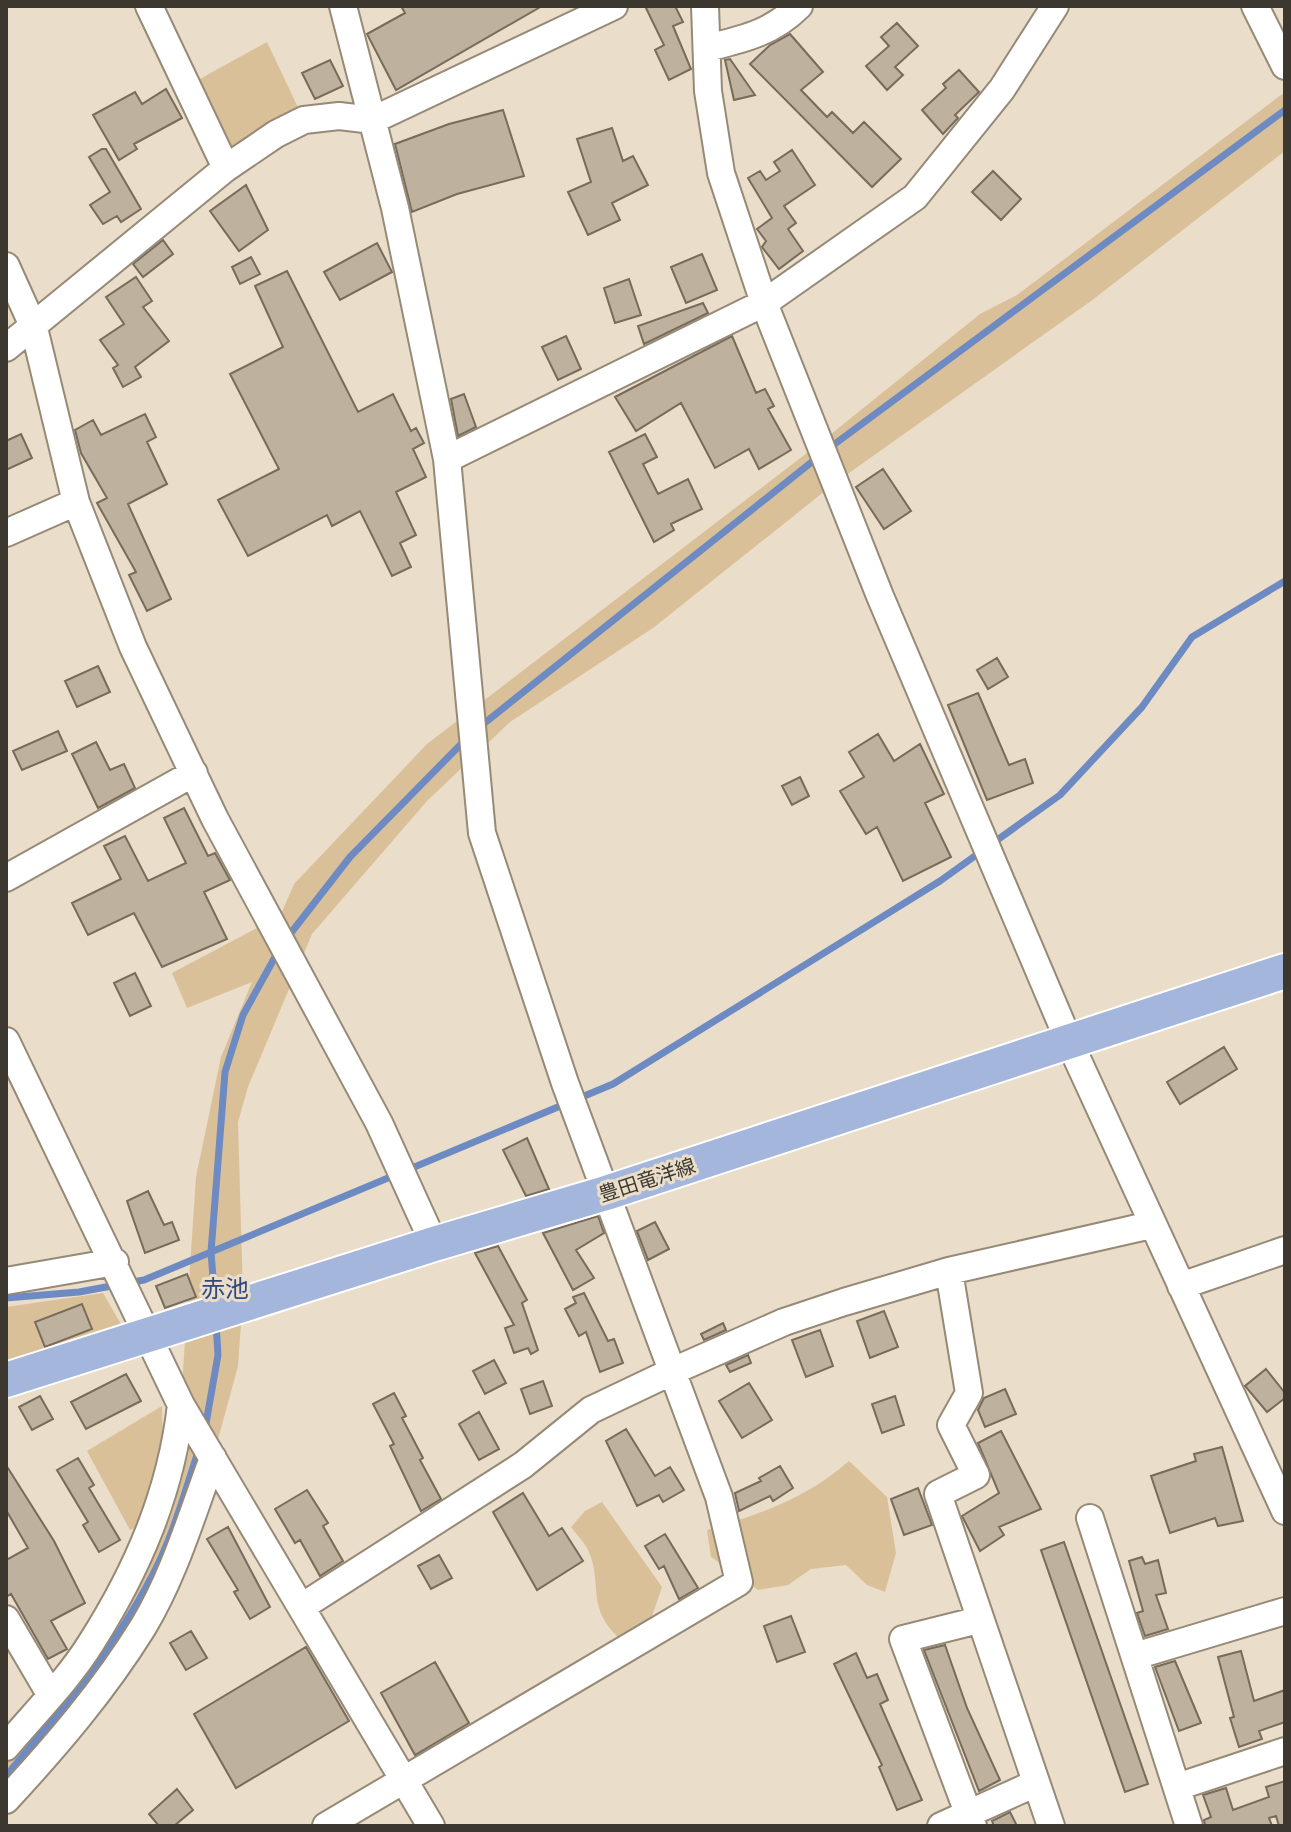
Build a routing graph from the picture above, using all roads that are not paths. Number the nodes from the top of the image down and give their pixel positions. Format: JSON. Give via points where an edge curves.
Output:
{"nodes":[{"id":1,"x":149,"y":6,"type":"edge"},
{"id":2,"x":343,"y":6,"type":"edge"},
{"id":3,"x":614,"y":6,"type":"edge"},
{"id":4,"x":705,"y":6,"type":"edge"},
{"id":5,"x":799,"y":6,"type":"edge"},
{"id":6,"x":1055,"y":6,"type":"edge"},
{"id":7,"x":1255,"y":6,"type":"edge"},
{"id":8,"x":707,"y":48,"type":"junction"},
{"id":9,"x":1285,"y":66,"type":"edge"},
{"id":10,"x":373,"y":120,"type":"junction"},
{"id":11,"x":226,"y":168,"type":"junction"},
{"id":12,"x":6,"y":266,"type":"edge"},
{"id":13,"x":764,"y":303,"type":"junction"},
{"id":14,"x":34,"y":328,"type":"junction"},
{"id":15,"x":6,"y":348,"type":"edge"},
{"id":16,"x":447,"y":459,"type":"junction"},
{"id":17,"x":76,"y":502,"type":"junction"},
{"id":18,"x":6,"y":533,"type":"edge"},
{"id":19,"x":194,"y":773,"type":"junction"},
{"id":20,"x":6,"y":878,"type":"edge"},
{"id":21,"x":1285,"y":971,"type":"edge"},
{"id":22,"x":1068,"y":1039,"type":"junction"},
{"id":23,"x":6,"y":1041,"type":"edge"},
{"id":24,"x":15,"y":1084,"type":"edge"},
{"id":25,"x":606,"y":1193,"type":"junction"},
{"id":26,"x":1151,"y":1225,"type":"junction"},
{"id":27,"x":434,"y":1244,"type":"junction"},
{"id":28,"x":1285,"y":1250,"type":"edge"},
{"id":29,"x":115,"y":1262,"type":"junction"},
{"id":30,"x":949,"y":1271,"type":"junction"},
{"id":31,"x":6,"y":1281,"type":"edge"},
{"id":32,"x":1181,"y":1286,"type":"junction"},
{"id":33,"x":150,"y":1335,"type":"junction"},
{"id":34,"x":673,"y":1371,"type":"junction"},
{"id":35,"x":6,"y":1380,"type":"edge"},
{"id":36,"x":181,"y":1405,"type":"junction"},
{"id":37,"x":213,"y":1458,"type":"junction"},
{"id":38,"x":1285,"y":1511,"type":"edge"},
{"id":39,"x":1090,"y":1518,"type":"dead end"},
{"id":40,"x":303,"y":1606,"type":"junction"},
{"id":41,"x":1285,"y":1611,"type":"edge"},
{"id":42,"x":6,"y":1619,"type":"edge"},
{"id":43,"x":979,"y":1620,"type":"junction"},
{"id":44,"x":1135,"y":1656,"type":"junction"},
{"id":45,"x":50,"y":1694,"type":"junction"},
{"id":46,"x":6,"y":1747,"type":"edge"},
{"id":47,"x":1285,"y":1751,"type":"edge"},
{"id":48,"x":403,"y":1781,"type":"junction"},
{"id":49,"x":1034,"y":1784,"type":"junction"},
{"id":50,"x":1177,"y":1787,"type":"junction"},
{"id":51,"x":6,"y":1800,"type":"edge"},
{"id":52,"x":970,"y":1820,"type":"edge"},
{"id":53,"x":326,"y":1826,"type":"edge"},
{"id":54,"x":431,"y":1826,"type":"edge"},
{"id":55,"x":941,"y":1826,"type":"edge"},
{"id":56,"x":1051,"y":1826,"type":"edge"},
{"id":57,"x":1189,"y":1826,"type":"edge"}],
"edges":[{"from":1,"to":11,"type":"street"},
{"from":2,"to":10,"type":"street"},
{"from":3,"to":10,"type":"street"},
{"from":4,"to":8,"type":"street"},
{"from":5,"to":8,"type":"street","via":[[781,24],[759,35]]},
{"from":6,"to":13,"type":"street","via":[[1002,89],[915,197]]},
{"from":7,"to":9,"type":"street"},
{"from":8,"to":13,"type":"street","via":[[721,173]]},
{"from":10,"to":11,"type":"street","via":[[304,120]]},
{"from":10,"to":16,"type":"street"},
{"from":11,"to":14,"type":"street"},
{"from":12,"to":14,"type":"street"},
{"from":13,"to":16,"type":"street"},
{"from":13,"to":22,"type":"street","via":[[880,596]]},
{"from":14,"to":15,"type":"street"},
{"from":14,"to":17,"type":"street"},
{"from":16,"to":25,"type":"street","via":[[482,833]]},
{"from":17,"to":18,"type":"street"},
{"from":17,"to":19,"type":"street","via":[[133,647]]},
{"from":19,"to":20,"type":"street"},
{"from":19,"to":27,"type":"street","via":[[379,1123]]},
{"from":21,"to":22,"type":"main road","name":"豊田竜洋線"},
{"from":22,"to":25,"type":"main road","name":"豊田竜洋線"},
{"from":22,"to":26,"type":"street"},
{"from":23,"to":24,"type":"street"},
{"from":24,"to":29,"type":"street"},
{"from":25,"to":27,"type":"main road","name":"豊田竜洋線"},
{"from":25,"to":34,"type":"street"},
{"from":26,"to":30,"type":"street"},
{"from":26,"to":32,"type":"street"},
{"from":27,"to":33,"type":"main road","name":"豊田竜洋線"},
{"from":28,"to":32,"type":"street"},
{"from":29,"to":31,"type":"street"},
{"from":29,"to":33,"type":"street"},
{"from":30,"to":34,"type":"street","via":[[784,1322]]},
{"from":30,"to":43,"type":"street","via":[[969,1393],[951,1425],[976,1475],[938,1494]]},
{"from":32,"to":38,"type":"street"},
{"from":33,"to":35,"type":"main road","name":"豊田竜洋線"},
{"from":33,"to":36,"type":"street"},
{"from":34,"to":40,"type":"street","via":[[591,1410],[511,1473]]},
{"from":34,"to":48,"type":"street","via":[[719,1497],[739,1582]]},
{"from":36,"to":37,"type":"street"},
{"from":36,"to":45,"type":"street","via":[[175,1454],[149,1539],[90,1645]]},
{"from":37,"to":40,"type":"street"},
{"from":37,"to":51,"type":"street","via":[[144,1625],[101,1689]]},
{"from":39,"to":44,"type":"street"},
{"from":40,"to":48,"type":"street"},
{"from":41,"to":44,"type":"street"},
{"from":42,"to":45,"type":"street"},
{"from":43,"to":49,"type":"street"},
{"from":43,"to":52,"type":"street","via":[[903,1639]]},
{"from":44,"to":50,"type":"street"},
{"from":45,"to":46,"type":"street"},
{"from":47,"to":50,"type":"street"},
{"from":48,"to":53,"type":"street"},
{"from":48,"to":54,"type":"street"},
{"from":49,"to":52,"type":"street"},
{"from":49,"to":56,"type":"street"},
{"from":50,"to":57,"type":"street"},
{"from":52,"to":55,"type":"street"}]}
